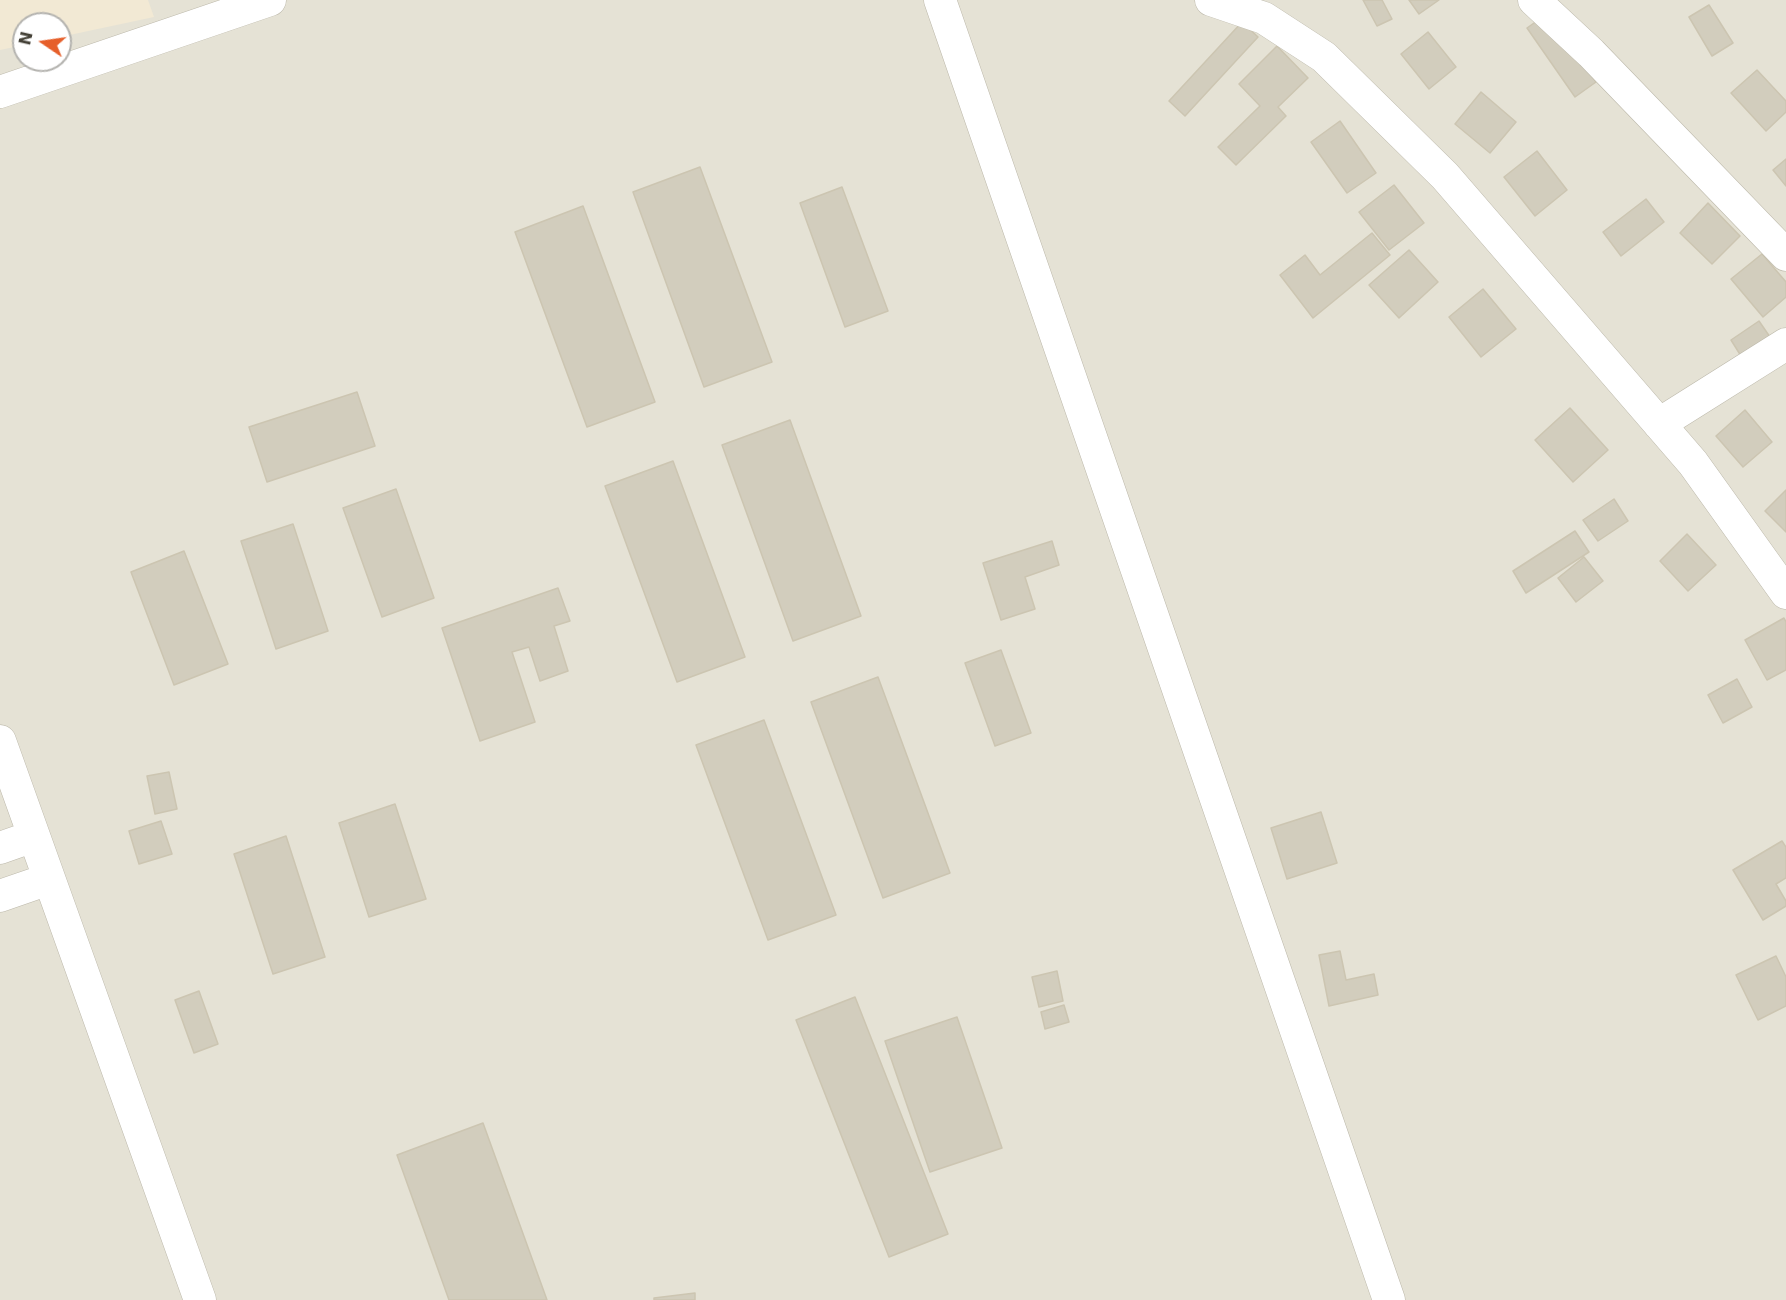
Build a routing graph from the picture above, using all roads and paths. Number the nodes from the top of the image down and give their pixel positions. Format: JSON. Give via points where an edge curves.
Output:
{"nodes":[{"id":1,"x":270,"y":0,"type":"edge"},
{"id":2,"x":940,"y":0,"type":"edge"},
{"id":3,"x":1211,"y":0,"type":"edge"},
{"id":4,"x":1534,"y":0,"type":"edge"},
{"id":5,"x":0,"y":92,"type":"edge"},
{"id":6,"x":1786,"y":255,"type":"edge"},
{"id":7,"x":1786,"y":344,"type":"edge"},
{"id":8,"x":1659,"y":424,"type":"junction"},
{"id":9,"x":1786,"y":593,"type":"edge"},
{"id":10,"x":0,"y":741,"type":"edge"},
{"id":11,"x":34,"y":837,"type":"junction"},
{"id":12,"x":0,"y":848,"type":"edge"},
{"id":13,"x":50,"y":879,"type":"junction"},
{"id":14,"x":0,"y":896,"type":"edge"},
{"id":15,"x":200,"y":1300,"type":"edge"},
{"id":16,"x":1389,"y":1300,"type":"edge"}],
"edges":[{"from":1,"to":5,"type":"street"},
{"from":2,"to":16,"type":"street"},
{"from":3,"to":8,"type":"street","via":[[1264,18],[1324,57],[1445,176]]},
{"from":4,"to":6,"type":"street","via":[[1591,53]]},
{"from":7,"to":8,"type":"street"},
{"from":8,"to":9,"type":"street","via":[[1693,463]]},
{"from":10,"to":11,"type":"street"},
{"from":11,"to":12,"type":"street"},
{"from":11,"to":13,"type":"street"},
{"from":13,"to":14,"type":"street"},
{"from":13,"to":15,"type":"street"}]}
